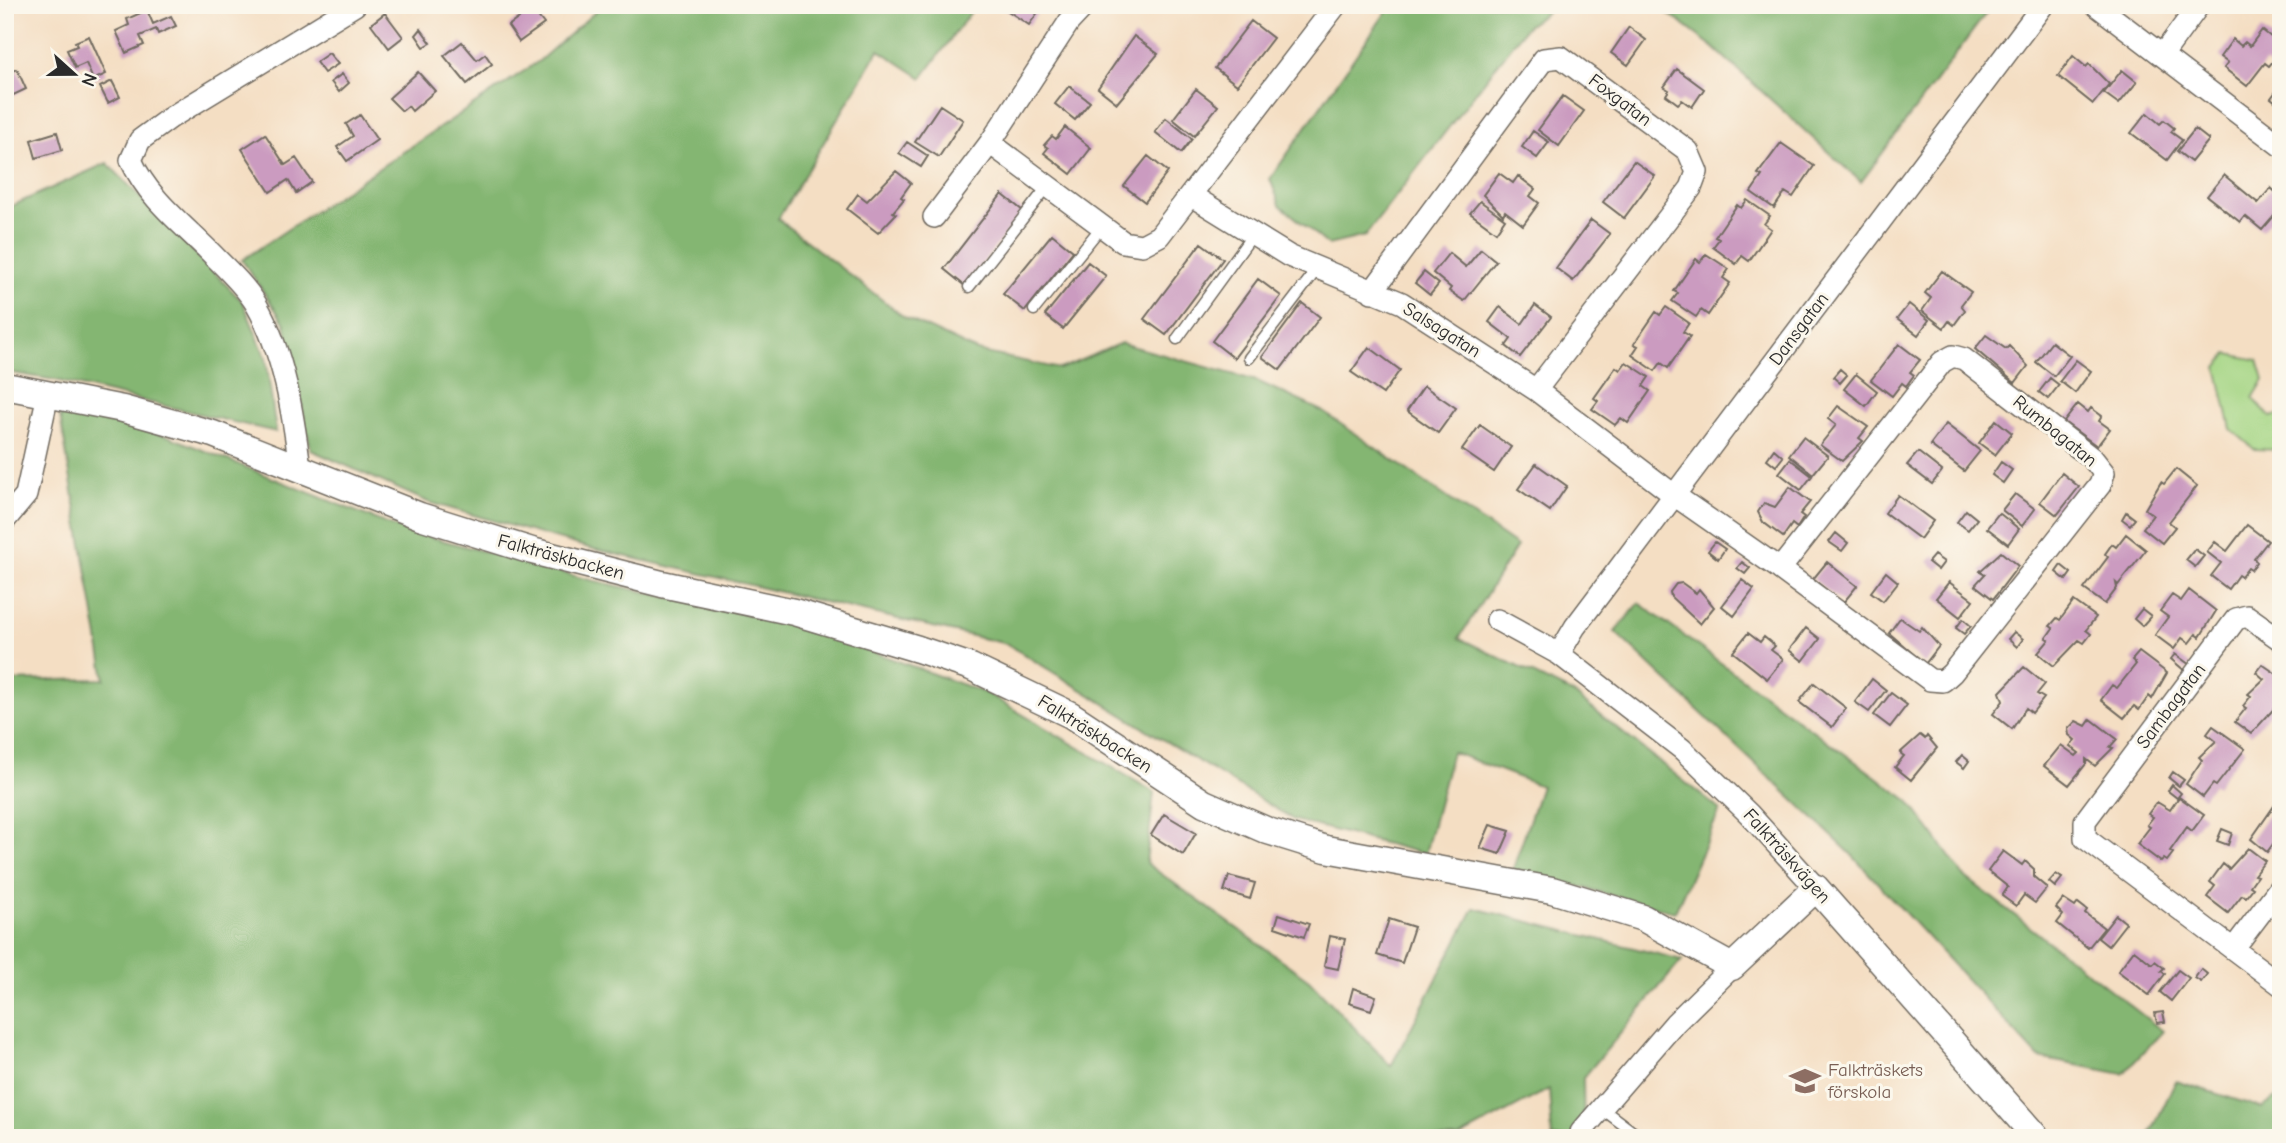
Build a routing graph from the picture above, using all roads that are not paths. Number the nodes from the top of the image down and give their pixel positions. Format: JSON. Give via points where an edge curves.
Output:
{"nodes":[{"id":1,"x":355,"y":5,"type":"edge"},
{"id":2,"x":1085,"y":5,"type":"edge"},
{"id":3,"x":1336,"y":5,"type":"edge"},
{"id":4,"x":2043,"y":5,"type":"edge"},
{"id":5,"x":2096,"y":5,"type":"edge"},
{"id":6,"x":2199,"y":5,"type":"edge"},
{"id":7,"x":2163,"y":54,"type":"junction"},
{"id":8,"x":990,"y":143,"type":"junction"},
{"id":9,"x":2281,"y":146,"type":"edge"},
{"id":10,"x":1048,"y":186,"type":"junction"},
{"id":11,"x":1192,"y":196,"type":"junction"},
{"id":12,"x":934,"y":217,"type":"dead end"},
{"id":13,"x":1102,"y":226,"type":"junction"},
{"id":14,"x":1254,"y":233,"type":"junction"},
{"id":15,"x":1318,"y":268,"type":"junction"},
{"id":16,"x":969,"y":287,"type":"dead end"},
{"id":17,"x":1372,"y":292,"type":"junction"},
{"id":18,"x":1034,"y":310,"type":"dead end"},
{"id":19,"x":1177,"y":339,"type":"dead end"},
{"id":20,"x":1249,"y":358,"type":"dead end"},
{"id":21,"x":5,"y":386,"type":"edge"},
{"id":22,"x":1536,"y":390,"type":"junction"},
{"id":23,"x":48,"y":394,"type":"junction"},
{"id":24,"x":300,"y":468,"type":"junction"},
{"id":25,"x":1674,"y":495,"type":"junction"},
{"id":26,"x":5,"y":520,"type":"edge"},
{"id":27,"x":1780,"y":569,"type":"junction"},
{"id":28,"x":1497,"y":620,"type":"dead end"},
{"id":29,"x":2281,"y":640,"type":"edge"},
{"id":30,"x":1559,"y":654,"type":"junction"},
{"id":31,"x":2281,"y":886,"type":"edge"},
{"id":32,"x":1815,"y":888,"type":"junction"},
{"id":33,"x":2234,"y":948,"type":"junction"},
{"id":34,"x":1732,"y":967,"type":"junction"},
{"id":35,"x":2281,"y":985,"type":"edge"},
{"id":36,"x":1601,"y":1108,"type":"junction"},
{"id":37,"x":1581,"y":1132,"type":"dead end"},
{"id":38,"x":1641,"y":1138,"type":"edge"},
{"id":39,"x":2037,"y":1138,"type":"edge"}],
"edges":[{"from":1,"to":24,"type":"street","via":[[170,118],[139,140],[131,160],[140,180],[170,215],[255,303],[277,352],[294,419]]},
{"from":2,"to":8,"type":"street","via":[[1069,22]]},
{"from":3,"to":11,"type":"street"},
{"from":4,"to":25,"type":"street","name":"Dansgatan"},
{"from":5,"to":7,"type":"street"},
{"from":6,"to":7,"type":"street"},
{"from":7,"to":9,"type":"street"},
{"from":8,"to":10,"type":"street"},
{"from":8,"to":12,"type":"street"},
{"from":10,"to":13,"type":"street"},
{"from":10,"to":16,"type":"lane"},
{"from":11,"to":13,"type":"street","via":[[1159,236],[1142,245],[1124,242]]},
{"from":11,"to":14,"type":"street","name":"Salsagatan"},
{"from":13,"to":18,"type":"lane"},
{"from":14,"to":15,"type":"street","name":"Salsagatan"},
{"from":14,"to":19,"type":"lane"},
{"from":15,"to":17,"type":"street","name":"Salsagatan"},
{"from":15,"to":20,"type":"lane"},
{"from":17,"to":22,"type":"street","name":"Salsagatan","via":[[1402,303]]},
{"from":17,"to":22,"type":"street","name":"Foxgatan","via":[[1544,59],[1562,57],[1688,151],[1697,172],[1691,188]]},
{"from":21,"to":23,"type":"street","name":"Falkträskbacken"},
{"from":22,"to":25,"type":"street","name":"Salsagatan"},
{"from":23,"to":24,"type":"street","name":"Falkträskbacken","via":[[168,420]]},
{"from":23,"to":26,"type":"street","via":[[26,495]]},
{"from":24,"to":34,"type":"street","name":"Falkträskbacken","via":[[420,516],[532,551],[794,611],[971,667],[1071,715],[1204,803],[1268,831],[1326,849],[1552,890],[1643,918]]},
{"from":25,"to":27,"type":"street","name":"Rumbagatan"},
{"from":25,"to":30,"type":"street","name":"Dansgatan"},
{"from":27,"to":27,"type":"street","name":"Rumbagatan","via":[[1930,680],[1943,681],[2100,485],[2104,473],[2094,459],[1964,359],[1953,356],[1942,362]]},
{"from":28,"to":30,"type":"street","name":"Falkträskvägen"},
{"from":29,"to":33,"type":"street","name":"Sambagatan","via":[[2247,616],[2236,620],[2085,821],[2085,838]]},
{"from":30,"to":32,"type":"street","name":"Falkträskvägen","via":[[1682,749]]},
{"from":31,"to":33,"type":"street"},
{"from":32,"to":34,"type":"street"},
{"from":32,"to":39,"type":"street","name":"Falkträskvägen"},
{"from":33,"to":35,"type":"street"},
{"from":34,"to":36,"type":"street","via":[[1675,1023]]},
{"from":36,"to":37,"type":"street"},
{"from":36,"to":38,"type":"lane"}]}
